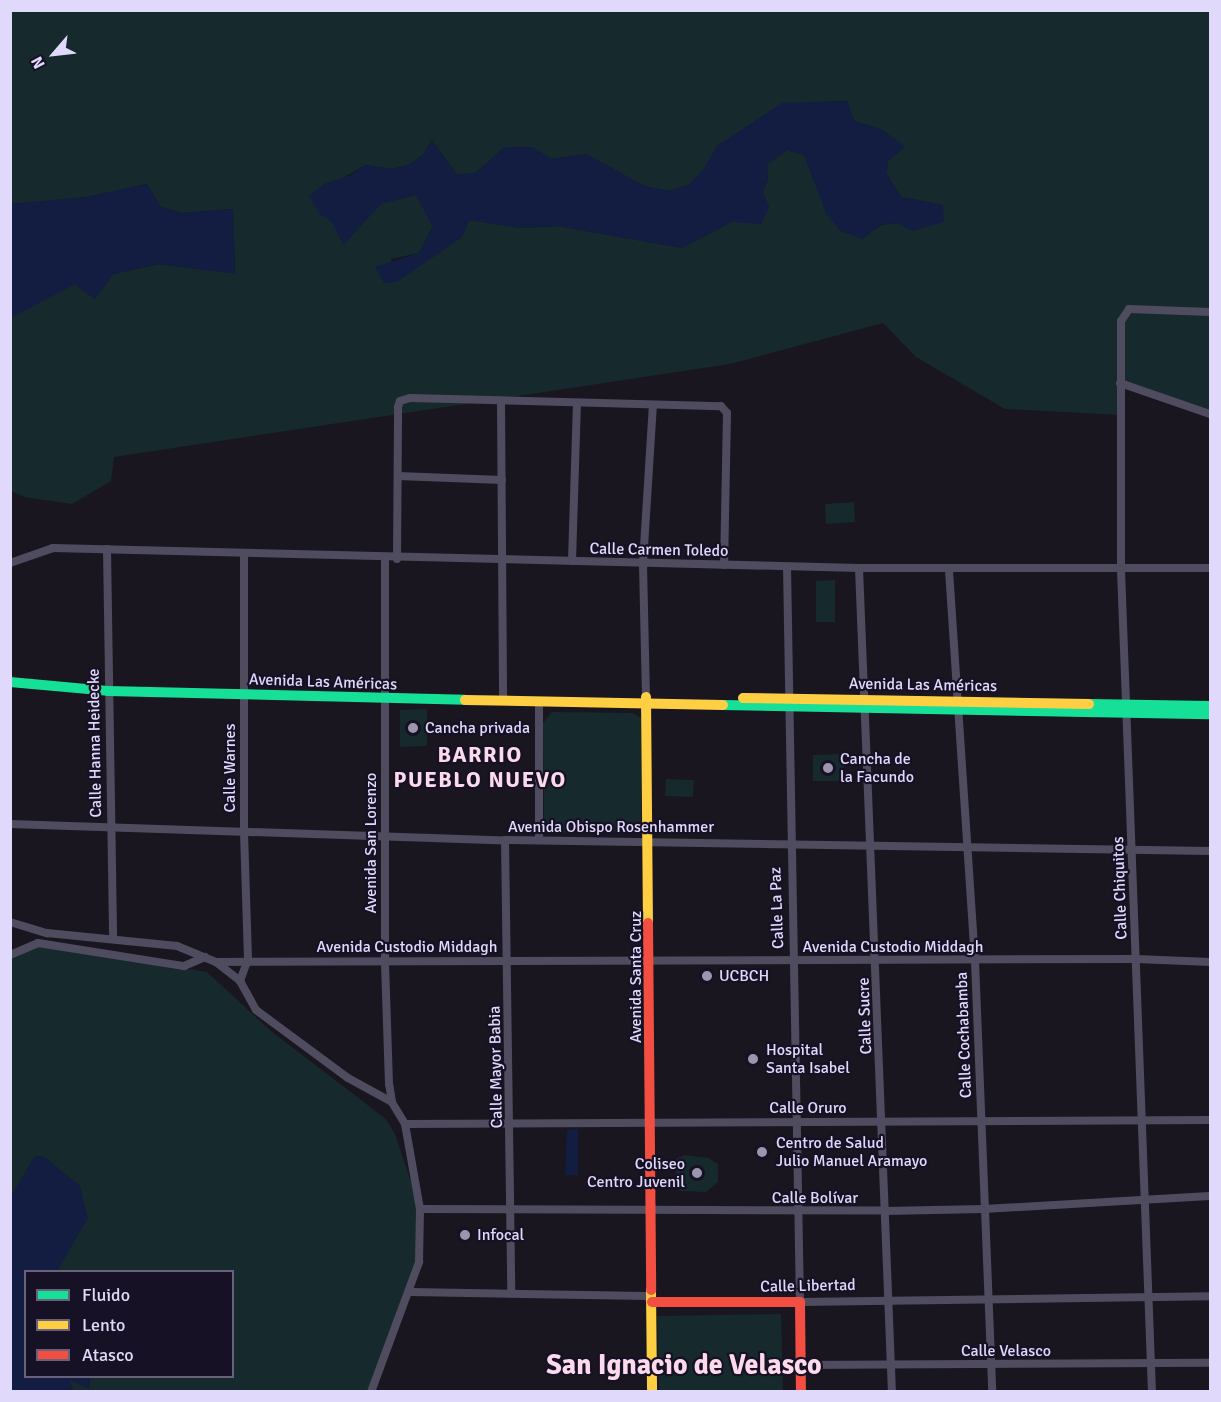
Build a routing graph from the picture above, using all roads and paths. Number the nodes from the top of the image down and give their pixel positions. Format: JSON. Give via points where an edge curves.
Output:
{"nodes":[{"id":1,"x":1210,"y":312,"type":"edge"},
{"id":2,"x":1120,"y":383,"type":"junction"},
{"id":3,"x":501,"y":402,"type":"junction"},
{"id":4,"x":577,"y":403,"type":"junction"},
{"id":5,"x":653,"y":405,"type":"junction"},
{"id":6,"x":1210,"y":414,"type":"edge"},
{"id":7,"x":398,"y":476,"type":"junction"},
{"id":8,"x":502,"y":480,"type":"junction"},
{"id":9,"x":107,"y":549,"type":"junction"},
{"id":10,"x":244,"y":554,"type":"junction"},
{"id":11,"x":385,"y":559,"type":"junction"},
{"id":12,"x":397,"y":559,"type":"junction"},
{"id":13,"x":502,"y":560,"type":"junction"},
{"id":14,"x":572,"y":561,"type":"junction"},
{"id":15,"x":643,"y":562,"type":"junction"},
{"id":16,"x":10,"y":563,"type":"edge"},
{"id":17,"x":724,"y":565,"type":"junction"},
{"id":18,"x":787,"y":567,"type":"junction"},
{"id":19,"x":859,"y":568,"type":"junction"},
{"id":20,"x":1210,"y":568,"type":"edge"},
{"id":21,"x":949,"y":570,"type":"junction"},
{"id":22,"x":1121,"y":570,"type":"junction"},
{"id":23,"x":10,"y":681,"type":"edge"},
{"id":24,"x":108,"y":691,"type":"junction"},
{"id":25,"x":243,"y":694,"type":"junction"},
{"id":26,"x":384,"y":699,"type":"junction"},
{"id":27,"x":503,"y":700,"type":"junction"},
{"id":28,"x":643,"y":700,"type":"junction"},
{"id":29,"x":539,"y":701,"type":"junction"},
{"id":30,"x":790,"y":702,"type":"junction"},
{"id":31,"x":866,"y":703,"type":"junction"},
{"id":32,"x":958,"y":706,"type":"junction"},
{"id":33,"x":1210,"y":706,"type":"edge"},
{"id":34,"x":1126,"y":708,"type":"junction"},
{"id":35,"x":1210,"y":714,"type":"edge"},
{"id":36,"x":10,"y":824,"type":"edge"},
{"id":37,"x":110,"y":831,"type":"junction"},
{"id":38,"x":244,"y":833,"type":"junction"},
{"id":39,"x":384,"y":837,"type":"junction"},
{"id":40,"x":505,"y":840,"type":"junction"},
{"id":41,"x":539,"y":840,"type":"junction"},
{"id":42,"x":649,"y":840,"type":"junction"},
{"id":43,"x":790,"y":844,"type":"junction"},
{"id":44,"x":870,"y":845,"type":"junction"},
{"id":45,"x":1132,"y":848,"type":"junction"},
{"id":46,"x":966,"y":850,"type":"junction"},
{"id":47,"x":1210,"y":851,"type":"edge"},
{"id":48,"x":10,"y":922,"type":"edge"},
{"id":49,"x":113,"y":937,"type":"junction"},
{"id":50,"x":10,"y":955,"type":"edge"},
{"id":51,"x":205,"y":957,"type":"junction"},
{"id":52,"x":1136,"y":958,"type":"junction"},
{"id":53,"x":249,"y":959,"type":"junction"},
{"id":54,"x":506,"y":960,"type":"junction"},
{"id":55,"x":794,"y":960,"type":"junction"},
{"id":56,"x":651,"y":961,"type":"junction"},
{"id":57,"x":877,"y":961,"type":"junction"},
{"id":58,"x":975,"y":961,"type":"junction"},
{"id":59,"x":216,"y":962,"type":"junction"},
{"id":60,"x":385,"y":962,"type":"junction"},
{"id":61,"x":1210,"y":962,"type":"edge"},
{"id":62,"x":240,"y":981,"type":"junction"},
{"id":63,"x":392,"y":1102,"type":"junction"},
{"id":64,"x":1141,"y":1119,"type":"junction"},
{"id":65,"x":981,"y":1120,"type":"junction"},
{"id":66,"x":1210,"y":1120,"type":"edge"},
{"id":67,"x":651,"y":1121,"type":"junction"},
{"id":68,"x":511,"y":1122,"type":"junction"},
{"id":69,"x":798,"y":1122,"type":"junction"},
{"id":70,"x":882,"y":1122,"type":"junction"},
{"id":71,"x":405,"y":1124,"type":"junction"},
{"id":72,"x":1210,"y":1196,"type":"edge"},
{"id":73,"x":1146,"y":1198,"type":"junction"},
{"id":74,"x":420,"y":1209,"type":"junction"},
{"id":75,"x":509,"y":1209,"type":"junction"},
{"id":76,"x":984,"y":1209,"type":"junction"},
{"id":77,"x":651,"y":1210,"type":"junction"},
{"id":78,"x":800,"y":1211,"type":"junction"},
{"id":79,"x":884,"y":1211,"type":"junction"},
{"id":80,"x":411,"y":1292,"type":"junction"},
{"id":81,"x":511,"y":1293,"type":"junction"},
{"id":82,"x":1149,"y":1296,"type":"junction"},
{"id":83,"x":1210,"y":1296,"type":"edge"},
{"id":84,"x":888,"y":1299,"type":"junction"},
{"id":85,"x":988,"y":1299,"type":"junction"},
{"id":86,"x":652,"y":1302,"type":"junction"},
{"id":87,"x":800,"y":1302,"type":"junction"},
{"id":88,"x":1210,"y":1363,"type":"edge"},
{"id":89,"x":891,"y":1364,"type":"junction"},
{"id":90,"x":1151,"y":1364,"type":"junction"},
{"id":91,"x":801,"y":1365,"type":"junction"},
{"id":92,"x":991,"y":1365,"type":"junction"},
{"id":93,"x":371,"y":1392,"type":"edge"},
{"id":94,"x":652,"y":1392,"type":"edge"},
{"id":95,"x":801,"y":1392,"type":"edge"},
{"id":96,"x":892,"y":1392,"type":"edge"},
{"id":97,"x":992,"y":1392,"type":"edge"},
{"id":98,"x":1152,"y":1392,"type":"edge"}],
"edges":[{"from":1,"to":2,"type":"street","name":"Calle Chiquitos","via":[[1129,309],[1124,313]]},
{"from":2,"to":6,"type":"street"},
{"from":2,"to":22,"type":"street","name":"Calle Chiquitos"},
{"from":3,"to":4,"type":"street"},
{"from":3,"to":7,"type":"street","via":[[410,398],[400,401]]},
{"from":3,"to":8,"type":"street"},
{"from":4,"to":5,"type":"street"},
{"from":4,"to":14,"type":"street"},
{"from":5,"to":15,"type":"street","name":"Avenida Santa Cruz"},
{"from":5,"to":17,"type":"street","via":[[721,406],[727,413]]},
{"from":7,"to":8,"type":"street"},
{"from":7,"to":12,"type":"street"},
{"from":8,"to":13,"type":"street"},
{"from":9,"to":10,"type":"street","name":"Calle Carmen Toledo"},
{"from":9,"to":16,"type":"street","name":"Calle Carmen Toledo","via":[[53,548]]},
{"from":9,"to":24,"type":"street","name":"Calle Hanna Heidecke"},
{"from":10,"to":11,"type":"street","name":"Calle Carmen Toledo"},
{"from":10,"to":25,"type":"street","name":"Calle Warnes"},
{"from":11,"to":12,"type":"street","name":"Calle Carmen Toledo"},
{"from":11,"to":26,"type":"street","name":"Avenida San Lorenzo"},
{"from":12,"to":13,"type":"street","name":"Calle Carmen Toledo"},
{"from":13,"to":14,"type":"street","name":"Calle Carmen Toledo"},
{"from":13,"to":27,"type":"street"},
{"from":14,"to":15,"type":"street","name":"Calle Carmen Toledo"},
{"from":15,"to":17,"type":"street","name":"Calle Carmen Toledo"},
{"from":15,"to":28,"type":"street","name":"Avenida Santa Cruz"},
{"from":17,"to":18,"type":"street","name":"Calle Carmen Toledo"},
{"from":18,"to":19,"type":"street","name":"Calle Carmen Toledo"},
{"from":18,"to":30,"type":"street","name":"Calle La Paz"},
{"from":19,"to":21,"type":"street","name":"Calle Carmen Toledo"},
{"from":19,"to":31,"type":"street","name":"Calle Sucre"},
{"from":20,"to":22,"type":"street","name":"Calle Carmen Toledo"},
{"from":21,"to":22,"type":"street","name":"Calle Carmen Toledo"},
{"from":21,"to":32,"type":"street","name":"Calle Cochabamba"},
{"from":22,"to":34,"type":"street","name":"Calle Chiquitos"},
{"from":23,"to":24,"type":"main road","name":"Avenida Las Américas"},
{"from":24,"to":25,"type":"main road","name":"Avenida Las Américas"},
{"from":24,"to":37,"type":"street","name":"Calle Hanna Heidecke"},
{"from":25,"to":26,"type":"main road","name":"Avenida Las Américas"},
{"from":25,"to":38,"type":"street","name":"Calle Warnes"},
{"from":26,"to":27,"type":"main road","name":"Avenida Las Américas"},
{"from":26,"to":39,"type":"street","name":"Avenida San Lorenzo"},
{"from":27,"to":29,"type":"main road","name":"Avenida Las Américas"},
{"from":28,"to":29,"type":"main road","name":"Avenida Las Américas"},
{"from":28,"to":30,"type":"main road","name":"Avenida Las Américas"},
{"from":28,"to":42,"type":"main road","name":"Avenida Santa Cruz"},
{"from":29,"to":41,"type":"street"},
{"from":30,"to":31,"type":"main road","name":"Avenida Las Américas"},
{"from":30,"to":43,"type":"street","name":"Calle La Paz"},
{"from":31,"to":32,"type":"main road","name":"Avenida Las Américas"},
{"from":31,"to":44,"type":"street","name":"Calle Sucre"},
{"from":32,"to":34,"type":"main road","name":"Avenida Las Américas"},
{"from":32,"to":46,"type":"street","name":"Calle Cochabamba"},
{"from":33,"to":34,"type":"main road","name":"Avenida Las Américas"},
{"from":34,"to":35,"type":"main road","name":"Avenida Las Américas"},
{"from":34,"to":45,"type":"street","name":"Calle Chiquitos"},
{"from":36,"to":37,"type":"street","name":"Avenida Obispo Rosenhammer"},
{"from":37,"to":38,"type":"street","name":"Avenida Obispo Rosenhammer"},
{"from":37,"to":49,"type":"street","name":"Calle Hanna Heidecke"},
{"from":38,"to":39,"type":"street","name":"Avenida Obispo Rosenhammer"},
{"from":38,"to":53,"type":"street","name":"Calle Warnes"},
{"from":39,"to":40,"type":"street","name":"Avenida Obispo Rosenhammer"},
{"from":39,"to":60,"type":"street","name":"Avenida San Lorenzo"},
{"from":40,"to":41,"type":"street","name":"Avenida Obispo Rosenhammer"},
{"from":40,"to":54,"type":"street","name":"Calle Mayor Babia"},
{"from":41,"to":42,"type":"street","name":"Avenida Obispo Rosenhammer"},
{"from":42,"to":43,"type":"street","name":"Avenida Obispo Rosenhammer"},
{"from":42,"to":56,"type":"main road","name":"Avenida Santa Cruz"},
{"from":43,"to":44,"type":"street","name":"Avenida Obispo Rosenhammer"},
{"from":43,"to":55,"type":"street","name":"Calle La Paz"},
{"from":44,"to":46,"type":"street","name":"Avenida Obispo Rosenhammer"},
{"from":44,"to":57,"type":"street","name":"Calle Sucre"},
{"from":45,"to":46,"type":"street","name":"Avenida Obispo Rosenhammer"},
{"from":45,"to":47,"type":"street","name":"Avenida Obispo Rosenhammer"},
{"from":45,"to":52,"type":"street","name":"Calle Chiquitos"},
{"from":46,"to":58,"type":"street","name":"Calle Cochabamba"},
{"from":48,"to":49,"type":"street","via":[[47,933]]},
{"from":49,"to":51,"type":"street","via":[[177,946]]},
{"from":50,"to":51,"type":"street","via":[[38,943],[184,966]]},
{"from":51,"to":59,"type":"street"},
{"from":52,"to":58,"type":"street","name":"Avenida Custodio Middagh"},
{"from":52,"to":61,"type":"street","name":"Avenida Custodio Middagh"},
{"from":52,"to":64,"type":"street","name":"Calle Chiquitos"},
{"from":53,"to":59,"type":"street","name":"Avenida Custodio Middagh"},
{"from":53,"to":60,"type":"street","name":"Avenida Custodio Middagh"},
{"from":53,"to":62,"type":"street","name":"Calle Warnes"},
{"from":54,"to":56,"type":"street","name":"Avenida Custodio Middagh"},
{"from":54,"to":60,"type":"street","name":"Avenida Custodio Middagh"},
{"from":54,"to":68,"type":"street","name":"Calle Mayor Babia"},
{"from":55,"to":56,"type":"street","name":"Avenida Custodio Middagh"},
{"from":55,"to":57,"type":"street","name":"Avenida Custodio Middagh"},
{"from":55,"to":69,"type":"street","name":"Calle La Paz"},
{"from":56,"to":67,"type":"main road","name":"Avenida Santa Cruz"},
{"from":57,"to":58,"type":"street","name":"Avenida Custodio Middagh"},
{"from":57,"to":70,"type":"street","name":"Calle Sucre"},
{"from":58,"to":65,"type":"street","name":"Calle Cochabamba"},
{"from":59,"to":62,"type":"street"},
{"from":60,"to":63,"type":"street","name":"Avenida San Lorenzo"},
{"from":62,"to":63,"type":"street","via":[[256,1010],[348,1078]]},
{"from":63,"to":71,"type":"street","name":"Avenida San Lorenzo"},
{"from":64,"to":65,"type":"street","name":"Calle Oruro"},
{"from":64,"to":66,"type":"street","name":"Calle Oruro"},
{"from":64,"to":73,"type":"street","name":"Calle Chiquitos"},
{"from":65,"to":70,"type":"street","name":"Calle Oruro"},
{"from":65,"to":76,"type":"street","name":"Calle Cochabamba"},
{"from":67,"to":68,"type":"street","name":"Calle Oruro"},
{"from":67,"to":69,"type":"street","name":"Calle Oruro"},
{"from":67,"to":77,"type":"main road","name":"Avenida Santa Cruz"},
{"from":68,"to":71,"type":"street","name":"Calle Oruro"},
{"from":68,"to":75,"type":"street","name":"Calle Mayor Babia"},
{"from":69,"to":70,"type":"street","name":"Calle Oruro"},
{"from":69,"to":78,"type":"street","name":"Calle La Paz"},
{"from":70,"to":79,"type":"street","name":"Calle Sucre"},
{"from":71,"to":74,"type":"street"},
{"from":72,"to":73,"type":"street","name":"Calle Bolívar"},
{"from":73,"to":76,"type":"street","name":"Calle Bolívar"},
{"from":73,"to":82,"type":"street","name":"Calle Chiquitos"},
{"from":74,"to":75,"type":"street","name":"Calle Bolívar"},
{"from":74,"to":80,"type":"street","via":[[419,1262]]},
{"from":75,"to":77,"type":"street","name":"Calle Bolívar"},
{"from":75,"to":81,"type":"street","name":"Calle Mayor Babia"},
{"from":76,"to":79,"type":"street","name":"Calle Bolívar"},
{"from":76,"to":85,"type":"street","name":"Calle Cochabamba"},
{"from":77,"to":78,"type":"street","name":"Calle Bolívar"},
{"from":77,"to":86,"type":"main road","name":"Avenida Santa Cruz"},
{"from":78,"to":79,"type":"street","name":"Calle Bolívar"},
{"from":78,"to":87,"type":"street","name":"Calle La Paz"},
{"from":79,"to":84,"type":"street","name":"Calle Sucre"},
{"from":80,"to":81,"type":"street","name":"Calle Libertad"},
{"from":80,"to":93,"type":"street"},
{"from":81,"to":86,"type":"street","name":"Calle Libertad","via":[[647,1296]]},
{"from":82,"to":83,"type":"street","name":"Calle Libertad"},
{"from":82,"to":85,"type":"street","name":"Calle Libertad"},
{"from":82,"to":90,"type":"street","name":"Calle Chiquitos"},
{"from":84,"to":85,"type":"street","name":"Calle Libertad"},
{"from":84,"to":87,"type":"street","name":"Calle Libertad"},
{"from":84,"to":89,"type":"street","name":"Calle Sucre"},
{"from":85,"to":92,"type":"street","name":"Calle Cochabamba"},
{"from":86,"to":87,"type":"main road","name":"Calle Libertad"},
{"from":86,"to":94,"type":"main road","name":"Avenida Santa Cruz"},
{"from":87,"to":91,"type":"main road","name":"Calle La Paz"},
{"from":88,"to":90,"type":"street","name":"Calle Velasco"},
{"from":89,"to":91,"type":"street","name":"Calle Velasco"},
{"from":89,"to":92,"type":"street","name":"Calle Velasco"},
{"from":89,"to":96,"type":"street","name":"Calle Sucre"},
{"from":90,"to":92,"type":"street","name":"Calle Velasco"},
{"from":90,"to":98,"type":"street","name":"Calle Chiquitos"},
{"from":91,"to":95,"type":"main road","name":"Calle La Paz"},
{"from":92,"to":97,"type":"street","name":"Calle Cochabamba"}]}
